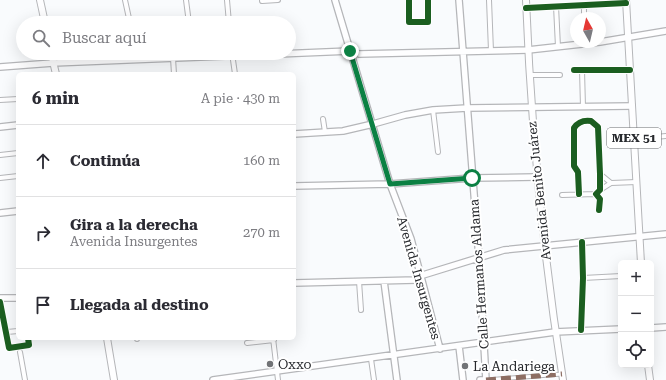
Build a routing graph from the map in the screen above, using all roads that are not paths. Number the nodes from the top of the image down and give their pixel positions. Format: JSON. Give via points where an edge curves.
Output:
{"nodes":[{"id":1,"x":40,"y":0,"type":"edge"},
{"id":2,"x":125,"y":0,"type":"edge"},
{"id":3,"x":186,"y":0,"type":"edge"},
{"id":4,"x":227,"y":0,"type":"edge"},
{"id":5,"x":277,"y":0,"type":"edge"},
{"id":6,"x":335,"y":0,"type":"edge"},
{"id":7,"x":409,"y":0,"type":"edge"},
{"id":8,"x":428,"y":0,"type":"edge"},
{"id":9,"x":459,"y":0,"type":"edge"},
{"id":10,"x":489,"y":0,"type":"edge"},
{"id":11,"x":526,"y":0,"type":"edge"},
{"id":12,"x":262,"y":1,"type":"edge"},
{"id":13,"x":626,"y":2,"type":"edge"},
{"id":14,"x":584,"y":5,"type":"junction"},
{"id":15,"x":556,"y":6,"type":"junction"},
{"id":16,"x":262,"y":8,"type":"dead end"},
{"id":17,"x":526,"y":8,"type":"junction"},
{"id":18,"x":584,"y":12,"type":"edge"},
{"id":19,"x":43,"y":16,"type":"edge"},
{"id":20,"x":128,"y":16,"type":"edge"},
{"id":21,"x":188,"y":16,"type":"edge"},
{"id":22,"x":228,"y":16,"type":"edge"},
{"id":23,"x":666,"y":32,"type":"edge"},
{"id":24,"x":628,"y":38,"type":"junction"},
{"id":25,"x":606,"y":41,"type":"edge"},
{"id":26,"x":570,"y":45,"type":"edge"},
{"id":27,"x":558,"y":47,"type":"junction"},
{"id":28,"x":528,"y":50,"type":"junction"},
{"id":29,"x":350,"y":51,"type":"junction"},
{"id":30,"x":491,"y":51,"type":"junction"},
{"id":31,"x":296,"y":52,"type":"edge"},
{"id":32,"x":463,"y":52,"type":"junction"},
{"id":33,"x":52,"y":60,"type":"edge"},
{"id":34,"x":89,"y":60,"type":"edge"},
{"id":35,"x":173,"y":60,"type":"edge"},
{"id":36,"x":233,"y":60,"type":"edge"},
{"id":37,"x":53,"y":63,"type":"junction"},
{"id":38,"x":0,"y":67,"type":"edge"},
{"id":39,"x":574,"y":70,"type":"dead end"},
{"id":40,"x":582,"y":70,"type":"junction"},
{"id":41,"x":630,"y":70,"type":"junction"},
{"id":42,"x":55,"y":72,"type":"edge"},
{"id":43,"x":174,"y":72,"type":"edge"},
{"id":44,"x":235,"y":72,"type":"edge"},
{"id":45,"x":529,"y":75,"type":"junction"},
{"id":46,"x":560,"y":75,"type":"dead end"},
{"id":47,"x":16,"y":99,"type":"edge"},
{"id":48,"x":0,"y":100,"type":"edge"},
{"id":49,"x":632,"y":106,"type":"junction"},
{"id":50,"x":583,"y":107,"type":"junction"},
{"id":51,"x":467,"y":108,"type":"junction"},
{"id":52,"x":531,"y":108,"type":"junction"},
{"id":53,"x":433,"y":110,"type":"junction"},
{"id":54,"x":323,"y":119,"type":"dead end"},
{"id":55,"x":373,"y":124,"type":"junction"},
{"id":56,"x":16,"y":125,"type":"edge"},
{"id":57,"x":0,"y":127,"type":"edge"},
{"id":58,"x":325,"y":132,"type":"junction"},
{"id":59,"x":296,"y":134,"type":"edge"},
{"id":60,"x":666,"y":136,"type":"edge"},
{"id":61,"x":634,"y":139,"type":"junction"},
{"id":62,"x":438,"y":152,"type":"dead end"},
{"id":63,"x":16,"y":153,"type":"edge"},
{"id":64,"x":0,"y":155,"type":"edge"},
{"id":65,"x":600,"y":174,"type":"junction"},
{"id":66,"x":16,"y":176,"type":"edge"},
{"id":67,"x":536,"y":177,"type":"junction"},
{"id":68,"x":0,"y":178,"type":"edge"},
{"id":69,"x":472,"y":178,"type":"junction"},
{"id":70,"x":637,"y":182,"type":"junction"},
{"id":71,"x":611,"y":183,"type":"junction"},
{"id":72,"x":390,"y":184,"type":"junction"},
{"id":73,"x":296,"y":186,"type":"edge"},
{"id":74,"x":600,"y":190,"type":"junction"},
{"id":75,"x":579,"y":194,"type":"junction"},
{"id":76,"x":596,"y":194,"type":"junction"},
{"id":77,"x":562,"y":195,"type":"dead end"},
{"id":78,"x":599,"y":210,"type":"dead end"},
{"id":79,"x":16,"y":211,"type":"edge"},
{"id":80,"x":0,"y":213,"type":"edge"},
{"id":81,"x":666,"y":234,"type":"edge"},
{"id":82,"x":640,"y":238,"type":"junction"},
{"id":83,"x":582,"y":242,"type":"junction"},
{"id":84,"x":544,"y":246,"type":"junction"},
{"id":85,"x":479,"y":258,"type":"junction"},
{"id":86,"x":641,"y":260,"type":"edge"},
{"id":87,"x":618,"y":276,"type":"edge"},
{"id":88,"x":420,"y":277,"type":"junction"},
{"id":89,"x":583,"y":278,"type":"junction"},
{"id":90,"x":384,"y":281,"type":"junction"},
{"id":91,"x":359,"y":282,"type":"junction"},
{"id":92,"x":296,"y":283,"type":"edge"},
{"id":93,"x":0,"y":298,"type":"edge"},
{"id":94,"x":16,"y":298,"type":"edge"},
{"id":95,"x":0,"y":302,"type":"edge"},
{"id":96,"x":361,"y":310,"type":"dead end"},
{"id":97,"x":666,"y":327,"type":"edge"},
{"id":98,"x":654,"y":328,"type":"edge"},
{"id":99,"x":618,"y":329,"type":"edge"},
{"id":100,"x":581,"y":330,"type":"junction"},
{"id":101,"x":16,"y":331,"type":"edge"},
{"id":102,"x":6,"y":332,"type":"junction"},
{"id":103,"x":555,"y":332,"type":"junction"},
{"id":104,"x":28,"y":340,"type":"edge"},
{"id":105,"x":107,"y":340,"type":"edge"},
{"id":106,"x":266,"y":340,"type":"edge"},
{"id":107,"x":273,"y":340,"type":"edge"},
{"id":108,"x":247,"y":343,"type":"dead end"},
{"id":109,"x":484,"y":343,"type":"junction"},
{"id":110,"x":459,"y":346,"type":"junction"},
{"id":111,"x":440,"y":349,"type":"junction"},
{"id":112,"x":20,"y":352,"type":"dead end"},
{"id":113,"x":394,"y":356,"type":"junction"},
{"id":114,"x":371,"y":359,"type":"junction"},
{"id":115,"x":648,"y":368,"type":"edge"},
{"id":116,"x":277,"y":371,"type":"junction"},
{"id":117,"x":563,"y":377,"type":"edge"},
{"id":118,"x":518,"y":379,"type":"edge"},
{"id":119,"x":25,"y":380,"type":"edge"},
{"id":120,"x":114,"y":380,"type":"edge"},
{"id":121,"x":213,"y":380,"type":"edge"},
{"id":122,"x":278,"y":380,"type":"edge"},
{"id":123,"x":374,"y":380,"type":"edge"},
{"id":124,"x":397,"y":380,"type":"edge"},
{"id":125,"x":463,"y":380,"type":"edge"},
{"id":126,"x":480,"y":380,"type":"edge"},
{"id":127,"x":486,"y":380,"type":"edge"},
{"id":128,"x":650,"y":380,"type":"edge"}],
"edges":[{"from":1,"to":19,"type":"main road"},
{"from":2,"to":20,"type":"street"},
{"from":3,"to":21,"type":"street"},
{"from":4,"to":22,"type":"street"},
{"from":5,"to":12,"type":"street"},
{"from":6,"to":29,"type":"main road","name":"Avenida Insurgentes"},
{"from":7,"to":8,"type":"street","via":[[409,22],[428,22]]},
{"from":9,"to":32,"type":"main road","name":"Calle Hermanos Aldama"},
{"from":10,"to":30,"type":"street"},
{"from":11,"to":17,"type":"main road","name":"Avenida Benito Juárez"},
{"from":12,"to":16,"type":"street"},
{"from":13,"to":14,"type":"street"},
{"from":13,"to":24,"type":"main road","number":"MEX 51"},
{"from":14,"to":15,"type":"street"},
{"from":14,"to":18,"type":"street"},
{"from":15,"to":17,"type":"street"},
{"from":15,"to":27,"type":"street"},
{"from":17,"to":28,"type":"main road","name":"Avenida Benito Juárez"},
{"from":23,"to":24,"type":"main road"},
{"from":24,"to":25,"type":"main road"},
{"from":24,"to":41,"type":"main road","number":"MEX 51"},
{"from":26,"to":27,"type":"main road"},
{"from":27,"to":28,"type":"main road"},
{"from":28,"to":30,"type":"main road"},
{"from":28,"to":45,"type":"main road","name":"Avenida Benito Juárez"},
{"from":29,"to":31,"type":"main road"},
{"from":29,"to":32,"type":"main road","via":[[359,54]]},
{"from":29,"to":55,"type":"main road","name":"Avenida Insurgentes"},
{"from":30,"to":32,"type":"main road"},
{"from":32,"to":51,"type":"main road","name":"Calle Hermanos Aldama"},
{"from":33,"to":37,"type":"main road"},
{"from":34,"to":37,"type":"main road"},
{"from":35,"to":43,"type":"street"},
{"from":36,"to":44,"type":"street"},
{"from":37,"to":38,"type":"main road"},
{"from":37,"to":42,"type":"main road"},
{"from":39,"to":40,"type":"street"},
{"from":40,"to":41,"type":"street"},
{"from":40,"to":50,"type":"street"},
{"from":41,"to":49,"type":"main road","number":"MEX 51"},
{"from":45,"to":46,"type":"street"},
{"from":45,"to":52,"type":"main road","name":"Avenida Benito Juárez"},
{"from":47,"to":48,"type":"street"},
{"from":49,"to":50,"type":"main road"},
{"from":49,"to":61,"type":"main road","number":"MEX 51"},
{"from":50,"to":52,"type":"main road"},
{"from":51,"to":52,"type":"main road"},
{"from":51,"to":53,"type":"main road"},
{"from":51,"to":69,"type":"main road","name":"Calle Hermanos Aldama"},
{"from":52,"to":67,"type":"main road","name":"Avenida Benito Juárez"},
{"from":53,"to":55,"type":"main road"},
{"from":53,"to":62,"type":"street"},
{"from":54,"to":58,"type":"street"},
{"from":55,"to":58,"type":"main road"},
{"from":55,"to":72,"type":"main road","name":"Avenida Insurgentes"},
{"from":56,"to":57,"type":"main road"},
{"from":58,"to":59,"type":"main road"},
{"from":60,"to":61,"type":"street"},
{"from":61,"to":70,"type":"main road","number":"MEX 51"},
{"from":63,"to":64,"type":"street"},
{"from":65,"to":71,"type":"street"},
{"from":65,"to":74,"type":"street"},
{"from":65,"to":75,"type":"street","via":[[598,127],[591,121],[581,122],[574,128],[574,166],[578,172]]},
{"from":66,"to":68,"type":"street"},
{"from":67,"to":69,"type":"main road"},
{"from":67,"to":84,"type":"main road","name":"Avenida Benito Juárez"},
{"from":69,"to":72,"type":"main road"},
{"from":69,"to":85,"type":"main road","name":"Calle Hermanos Aldama"},
{"from":70,"to":71,"type":"street"},
{"from":70,"to":82,"type":"main road","number":"MEX 51"},
{"from":71,"to":74,"type":"street"},
{"from":72,"to":73,"type":"main road"},
{"from":72,"to":88,"type":"main road","name":"Avenida Insurgentes","via":[[411,239]]},
{"from":74,"to":76,"type":"street"},
{"from":75,"to":76,"type":"street"},
{"from":75,"to":77,"type":"street"},
{"from":76,"to":78,"type":"street","via":[[600,199]]},
{"from":79,"to":80,"type":"main road"},
{"from":81,"to":82,"type":"main road"},
{"from":82,"to":83,"type":"main road"},
{"from":82,"to":86,"type":"main road","number":"MEX 51"},
{"from":83,"to":84,"type":"main road"},
{"from":83,"to":89,"type":"street"},
{"from":84,"to":85,"type":"main road","via":[[504,250]]},
{"from":84,"to":103,"type":"main road","name":"Avenida Benito Juárez"},
{"from":85,"to":88,"type":"main road"},
{"from":85,"to":109,"type":"main road","name":"Calle Hermanos Aldama"},
{"from":87,"to":89,"type":"street"},
{"from":88,"to":90,"type":"main road","via":[[416,280]]},
{"from":88,"to":111,"type":"main road","name":"Avenida Insurgentes"},
{"from":89,"to":100,"type":"street"},
{"from":90,"to":91,"type":"main road"},
{"from":90,"to":113,"type":"main road"},
{"from":91,"to":92,"type":"main road"},
{"from":91,"to":96,"type":"street"},
{"from":93,"to":94,"type":"main road"},
{"from":95,"to":102,"type":"street"},
{"from":97,"to":98,"type":"main road"},
{"from":99,"to":100,"type":"main road"},
{"from":100,"to":103,"type":"main road"},
{"from":101,"to":102,"type":"street"},
{"from":102,"to":104,"type":"street","via":[[9,348],[29,345]]},
{"from":103,"to":109,"type":"main road"},
{"from":103,"to":117,"type":"main road","name":"Avenida Benito Juárez"},
{"from":105,"to":120,"type":"main road"},
{"from":106,"to":108,"type":"street"},
{"from":107,"to":116,"type":"street"},
{"from":109,"to":110,"type":"main road"},
{"from":109,"to":127,"type":"main road","name":"Calle Hermanos Aldama"},
{"from":110,"to":111,"type":"main road"},
{"from":110,"to":125,"type":"main road"},
{"from":111,"to":113,"type":"main road"},
{"from":112,"to":119,"type":"street"},
{"from":113,"to":114,"type":"main road"},
{"from":113,"to":124,"type":"main road"},
{"from":114,"to":116,"type":"main road"},
{"from":114,"to":123,"type":"street"},
{"from":115,"to":128,"type":"main road"},
{"from":116,"to":121,"type":"main road"},
{"from":116,"to":122,"type":"street"},
{"from":117,"to":118,"type":"street"},
{"from":118,"to":127,"type":"street"},
{"from":126,"to":127,"type":"main road"}]}
